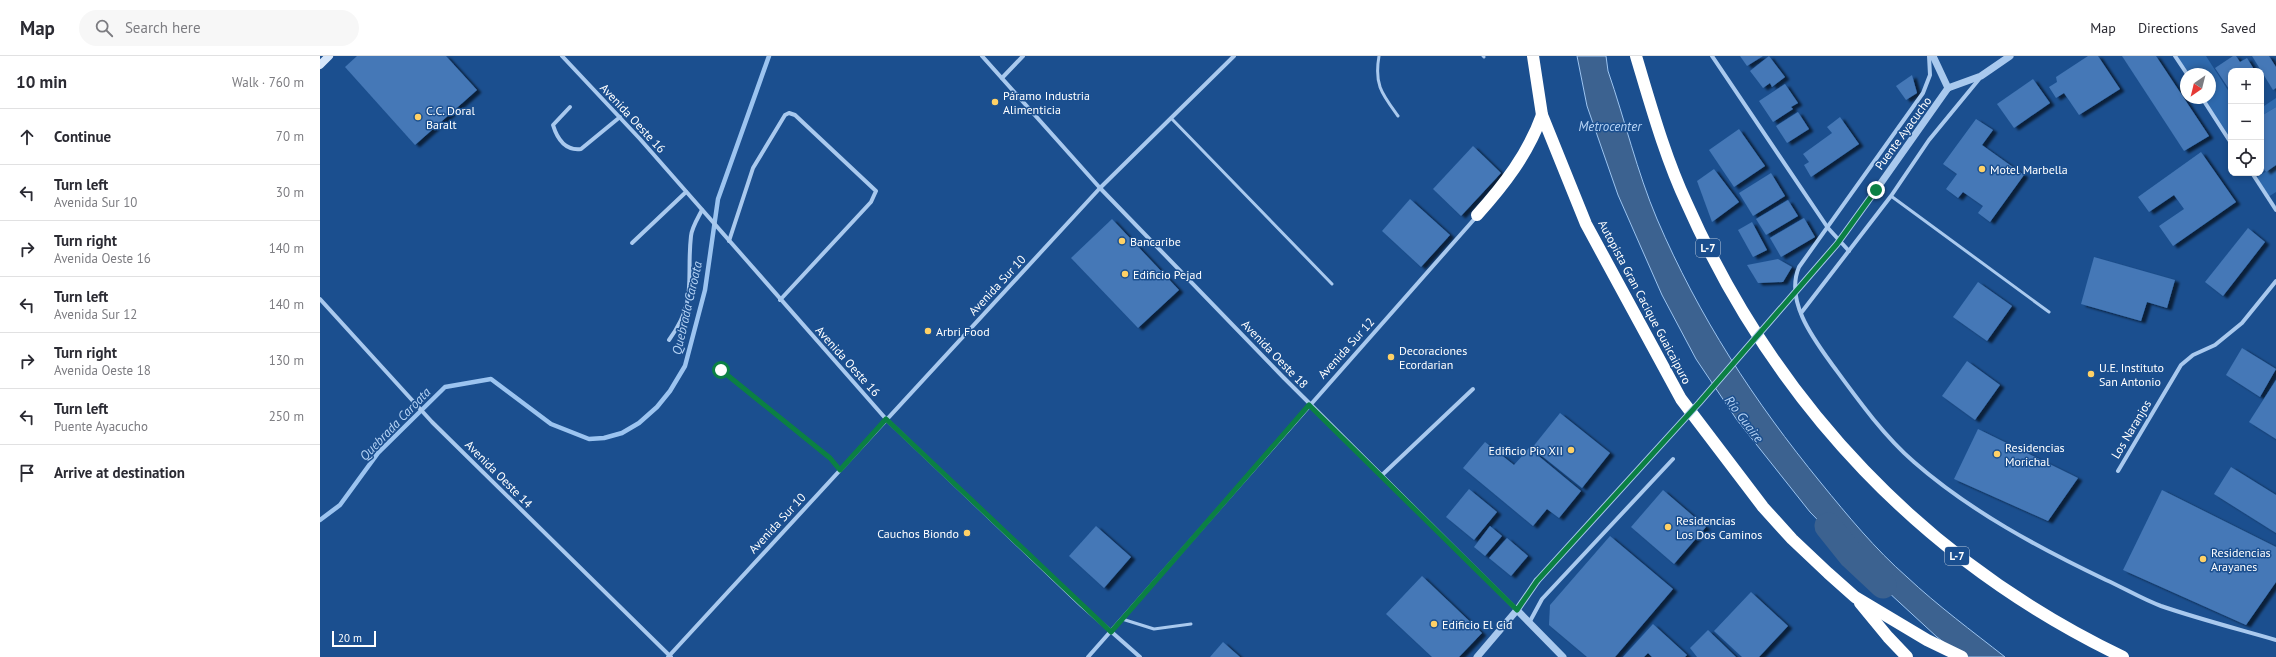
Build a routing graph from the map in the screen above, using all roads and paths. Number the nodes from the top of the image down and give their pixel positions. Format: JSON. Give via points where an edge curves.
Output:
{"nodes":[{"id":1,"x":329,"y":56,"type":"edge"},
{"id":2,"x":562,"y":56,"type":"edge"},
{"id":3,"x":982,"y":56,"type":"edge"},
{"id":4,"x":1023,"y":56,"type":"edge"},
{"id":5,"x":1234,"y":56,"type":"edge"},
{"id":6,"x":1379,"y":56,"type":"edge"},
{"id":7,"x":1533,"y":56,"type":"edge"},
{"id":8,"x":1636,"y":56,"type":"edge"},
{"id":9,"x":1712,"y":56,"type":"edge"},
{"id":10,"x":1929,"y":56,"type":"edge"},
{"id":11,"x":1933,"y":56,"type":"edge"},
{"id":12,"x":2010,"y":56,"type":"edge"},
{"id":13,"x":2175,"y":56,"type":"edge"},
{"id":14,"x":320,"y":65,"type":"edge"},
{"id":15,"x":2183,"y":68,"type":"edge"},
{"id":16,"x":1981,"y":76,"type":"junction"},
{"id":17,"x":1002,"y":78,"type":"junction"},
{"id":18,"x":1948,"y":88,"type":"junction"},
{"id":19,"x":2206,"y":104,"type":"edge"},
{"id":20,"x":570,"y":107,"type":"dead end"},
{"id":21,"x":1542,"y":115,"type":"junction"},
{"id":22,"x":1398,"y":116,"type":"dead end"},
{"id":23,"x":620,"y":117,"type":"junction"},
{"id":24,"x":1171,"y":118,"type":"junction"},
{"id":25,"x":2230,"y":140,"type":"edge"},
{"id":26,"x":2254,"y":176,"type":"edge"},
{"id":27,"x":1100,"y":188,"type":"junction"},
{"id":28,"x":686,"y":192,"type":"junction"},
{"id":29,"x":1891,"y":196,"type":"junction"},
{"id":30,"x":2276,"y":210,"type":"edge"},
{"id":31,"x":703,"y":211,"type":"junction"},
{"id":32,"x":1477,"y":215,"type":"joint"},
{"id":33,"x":1828,"y":228,"type":"junction"},
{"id":34,"x":728,"y":240,"type":"junction"},
{"id":35,"x":632,"y":242,"type":"dead end"},
{"id":36,"x":1849,"y":251,"type":"junction"},
{"id":37,"x":2276,"y":281,"type":"edge"},
{"id":38,"x":1332,"y":284,"type":"dead end"},
{"id":39,"x":320,"y":299,"type":"edge"},
{"id":40,"x":780,"y":300,"type":"junction"},
{"id":41,"x":2049,"y":312,"type":"dead end"},
{"id":42,"x":1801,"y":313,"type":"junction"},
{"id":43,"x":669,"y":340,"type":"dead end"},
{"id":44,"x":721,"y":370,"type":"dead end"},
{"id":45,"x":1474,"y":389,"type":"dead end"},
{"id":46,"x":1309,"y":405,"type":"junction"},
{"id":47,"x":886,"y":419,"type":"junction"},
{"id":48,"x":1673,"y":459,"type":"dead end"},
{"id":49,"x":840,"y":470,"type":"junction"},
{"id":50,"x":2118,"y":471,"type":"dead end"},
{"id":51,"x":1381,"y":476,"type":"junction"},
{"id":52,"x":1855,"y":597,"type":"junction"},
{"id":53,"x":1517,"y":610,"type":"junction"},
{"id":54,"x":1122,"y":619,"type":"junction"},
{"id":55,"x":1528,"y":623,"type":"junction"},
{"id":56,"x":1191,"y":624,"type":"dead end"},
{"id":57,"x":1111,"y":632,"type":"junction"},
{"id":58,"x":2276,"y":640,"type":"edge"},
{"id":59,"x":669,"y":656,"type":"edge"},
{"id":60,"x":1478,"y":656,"type":"edge"},
{"id":61,"x":1088,"y":657,"type":"edge"},
{"id":62,"x":1140,"y":657,"type":"edge"},
{"id":63,"x":1563,"y":657,"type":"edge"},
{"id":64,"x":1907,"y":657,"type":"edge"},
{"id":65,"x":1962,"y":657,"type":"edge"},
{"id":66,"x":2123,"y":657,"type":"edge"}],
"edges":[{"from":1,"to":14,"type":"main road"},
{"from":2,"to":23,"type":"street","name":"Avenida Oeste 16"},
{"from":3,"to":17,"type":"street","name":"Avenida Oeste 18"},
{"from":4,"to":17,"type":"street"},
{"from":5,"to":24,"type":"street","name":"Avenida Sur 10"},
{"from":6,"to":22,"type":"lane","via":[[1377,82],[1382,94]]},
{"from":7,"to":21,"type":"highway","name":"Autopista Gran Cacique Guaicaipuro"},
{"from":8,"to":66,"type":"highway","number":"L-7","via":[[1671,166],[1708,249],[1772,358],[1818,421],[1870,478],[1961,559],[2037,612]]},
{"from":9,"to":33,"type":"street"},
{"from":10,"to":33,"type":"street","via":[[1930,75],[1923,93]]},
{"from":11,"to":18,"type":"street"},
{"from":12,"to":16,"type":"street"},
{"from":13,"to":15,"type":"street"},
{"from":16,"to":18,"type":"street"},
{"from":16,"to":29,"type":"street","via":[[1929,140]]},
{"from":17,"to":27,"type":"street","name":"Avenida Oeste 18"},
{"from":18,"to":53,"type":"street","name":"Puente Ayacucho","bridge":true,"via":[[1837,244],[1537,581]]},
{"from":19,"to":25,"type":"street"},
{"from":20,"to":23,"type":"street","via":[[553,125],[557,137],[566,146],[576,150],[581,149]]},
{"from":21,"to":32,"type":"highway","via":[[1534,136],[1520,160]]},
{"from":21,"to":52,"type":"highway","name":"Autopista Gran Cacique Guaicaipuro","via":[[1586,224],[1681,399],[1772,518]]},
{"from":23,"to":28,"type":"street","name":"Avenida Oeste 16"},
{"from":24,"to":27,"type":"street","name":"Avenida Sur 10"},
{"from":24,"to":38,"type":"lane"},
{"from":26,"to":30,"type":"street"},
{"from":27,"to":46,"type":"street","name":"Avenida Oeste 18"},
{"from":27,"to":47,"type":"street","name":"Avenida Sur 10"},
{"from":28,"to":31,"type":"street","name":"Avenida Oeste 16"},
{"from":28,"to":35,"type":"street"},
{"from":29,"to":36,"type":"street"},
{"from":29,"to":41,"type":"lane"},
{"from":31,"to":34,"type":"street","name":"Avenida Oeste 16"},
{"from":31,"to":43,"type":"street","via":[[691,234],[691,282],[686,312]]},
{"from":32,"to":46,"type":"street","name":"Avenida Sur 12"},
{"from":33,"to":36,"type":"street"},
{"from":33,"to":42,"type":"street","via":[[1795,276],[1794,284]]},
{"from":34,"to":40,"type":"street","name":"Avenida Oeste 16"},
{"from":34,"to":40,"type":"street","via":[[753,168],[785,115],[790,113],[876,191],[871,202]]},
{"from":36,"to":42,"type":"street"},
{"from":37,"to":50,"type":"street","name":"Los Naranjos","via":[[2242,323],[2215,345],[2193,354],[2181,365]]},
{"from":39,"to":59,"type":"street","name":"Avenida Oeste 14","via":[[432,422]]},
{"from":40,"to":47,"type":"street","name":"Avenida Oeste 16"},
{"from":42,"to":58,"type":"street","via":[[1815,341],[1887,433],[1914,461],[1971,505],[2062,559],[2160,606]]},
{"from":44,"to":49,"type":"lane","via":[[830,458]]},
{"from":45,"to":51,"type":"street"},
{"from":46,"to":51,"type":"street","name":"Avenida Oeste 18"},
{"from":46,"to":54,"type":"street","name":"Avenida Sur 12"},
{"from":47,"to":49,"type":"street","name":"Avenida Sur 10"},
{"from":47,"to":57,"type":"street","name":"Avenida Oeste 16"},
{"from":48,"to":55,"type":"street","via":[[1542,600]]},
{"from":49,"to":59,"type":"street","name":"Avenida Sur 10"},
{"from":51,"to":53,"type":"street","name":"Avenida Oeste 18"},
{"from":52,"to":64,"type":"highway"},
{"from":52,"to":65,"type":"highway","name":"Autopista Gran Cacique Guaicaipuro","via":[[1927,640]]},
{"from":53,"to":55,"type":"street","name":"Avenida Oeste 18"},
{"from":53,"to":60,"type":"street","name":"Puente Ayacucho"},
{"from":54,"to":56,"type":"lane","via":[[1154,629]]},
{"from":54,"to":57,"type":"street","name":"Avenida Sur 12"},
{"from":55,"to":63,"type":"street","name":"Avenida Oeste 18"},
{"from":57,"to":61,"type":"street","name":"Avenida Sur 12"},
{"from":57,"to":62,"type":"street","name":"Avenida Oeste 16"}]}
